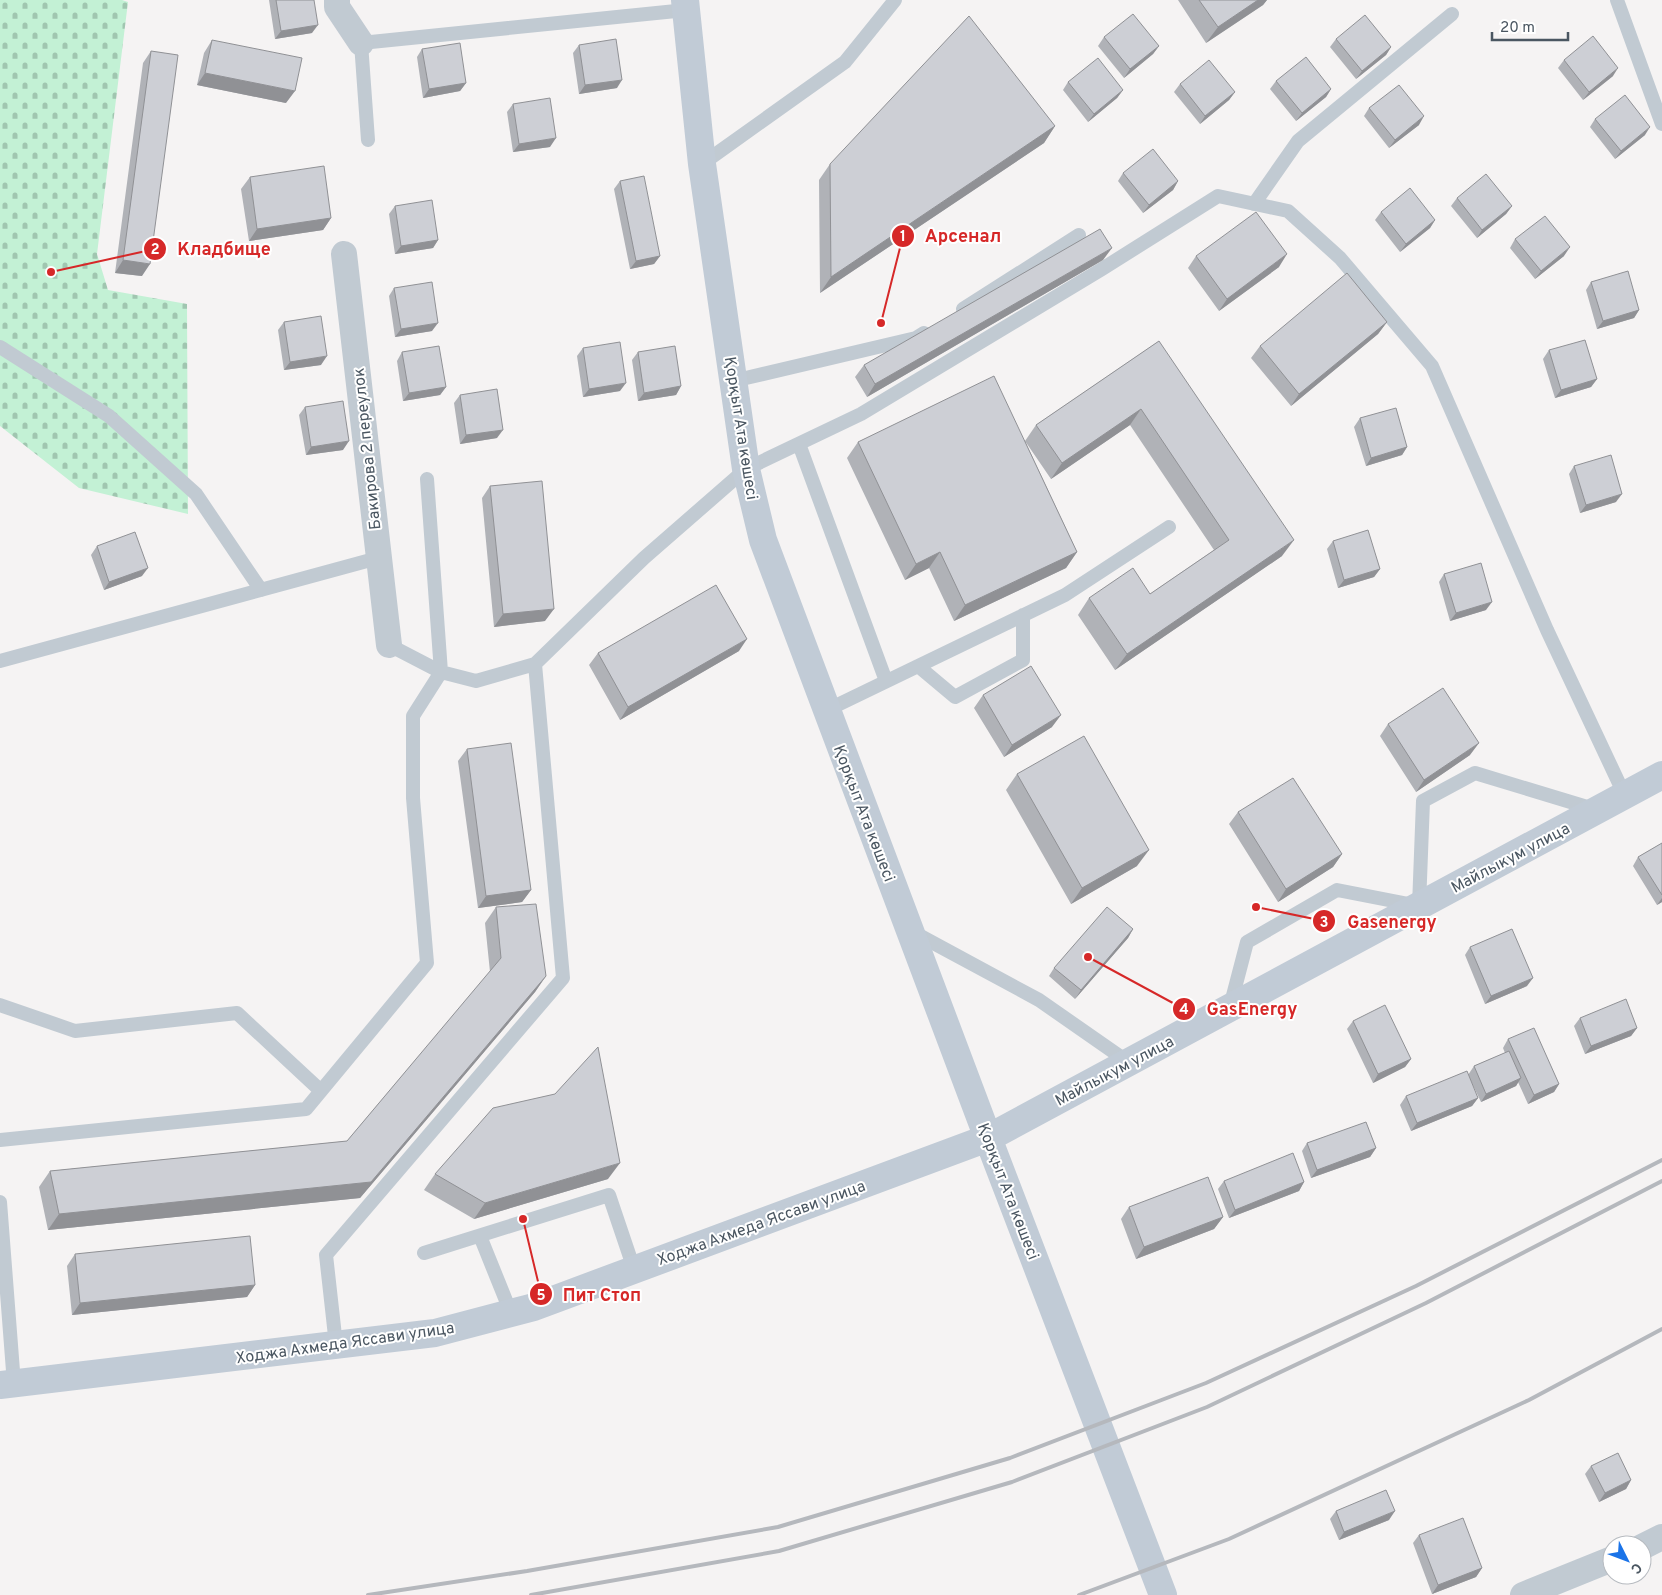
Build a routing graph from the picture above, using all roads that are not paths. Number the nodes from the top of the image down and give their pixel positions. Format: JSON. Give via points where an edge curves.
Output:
{"nodes":[{"id":1,"x":337,"y":0,"type":"edge"},
{"id":2,"x":895,"y":0,"type":"edge"},
{"id":3,"x":1617,"y":0,"type":"edge"},
{"id":4,"x":685,"y":5,"type":"edge"},
{"id":5,"x":1452,"y":14,"type":"dead end"},
{"id":6,"x":361,"y":43,"type":"junction"},
{"id":7,"x":1662,"y":124,"type":"edge"},
{"id":8,"x":368,"y":140,"type":"dead end"},
{"id":9,"x":702,"y":164,"type":"junction"},
{"id":10,"x":1254,"y":204,"type":"junction"},
{"id":11,"x":1079,"y":235,"type":"dead end"},
{"id":12,"x":344,"y":254,"type":"dead end"},
{"id":13,"x":949,"y":318,"type":"edge"},
{"id":14,"x":932,"y":328,"type":"edge"},
{"id":15,"x":0,"y":347,"type":"edge"},
{"id":16,"x":733,"y":382,"type":"junction"},
{"id":17,"x":799,"y":444,"type":"junction"},
{"id":18,"x":746,"y":469,"type":"junction"},
{"id":19,"x":427,"y":479,"type":"dead end"},
{"id":20,"x":1169,"y":527,"type":"dead end"},
{"id":21,"x":378,"y":558,"type":"junction"},
{"id":22,"x":262,"y":590,"type":"junction"},
{"id":23,"x":1023,"y":615,"type":"junction"},
{"id":24,"x":389,"y":645,"type":"joint"},
{"id":25,"x":0,"y":661,"type":"edge"},
{"id":26,"x":535,"y":664,"type":"junction"},
{"id":27,"x":918,"y":666,"type":"junction"},
{"id":28,"x":441,"y":672,"type":"junction"},
{"id":29,"x":886,"y":681,"type":"junction"},
{"id":30,"x":827,"y":710,"type":"junction"},
{"id":31,"x":1662,"y":775,"type":"edge"},
{"id":32,"x":1625,"y":796,"type":"junction"},
{"id":33,"x":1598,"y":810,"type":"junction"},
{"id":34,"x":1419,"y":906,"type":"junction"},
{"id":35,"x":910,"y":930,"type":"junction"},
{"id":36,"x":0,"y":1005,"type":"edge"},
{"id":37,"x":1230,"y":1008,"type":"junction"},
{"id":38,"x":1128,"y":1062,"type":"junction"},
{"id":39,"x":321,"y":1091,"type":"junction"},
{"id":40,"x":988,"y":1138,"type":"junction"},
{"id":41,"x":0,"y":1140,"type":"edge"},
{"id":42,"x":0,"y":1202,"type":"edge"},
{"id":43,"x":480,"y":1236,"type":"junction"},
{"id":44,"x":424,"y":1253,"type":"dead end"},
{"id":45,"x":634,"y":1270,"type":"junction"},
{"id":46,"x":512,"y":1313,"type":"junction"},
{"id":47,"x":336,"y":1345,"type":"junction"},
{"id":48,"x":7,"y":1384,"type":"edge"},
{"id":49,"x":1602,"y":1563,"type":"edge"},
{"id":50,"x":1163,"y":1595,"type":"edge"},
{"id":51,"x":1524,"y":1595,"type":"edge"}],
"edges":[{"from":1,"to":6,"type":"street","via":[[338,7]]},
{"from":2,"to":9,"type":"lane","via":[[845,62]]},
{"from":3,"to":7,"type":"lane"},
{"from":4,"to":6,"type":"lane"},
{"from":4,"to":9,"type":"street","name":"Қорқыт Ата көшесі"},
{"from":5,"to":10,"type":"lane","via":[[1298,142]]},
{"from":6,"to":8,"type":"lane"},
{"from":9,"to":16,"type":"street","name":"Қорқыт Ата көшесі"},
{"from":10,"to":17,"type":"lane","via":[[1218,196],[861,414]]},
{"from":10,"to":32,"type":"lane","via":[[1288,211],[1340,258],[1432,366],[1547,630]]},
{"from":11,"to":13,"type":"lane"},
{"from":12,"to":21,"type":"street","name":"Бакирова 2 переулок"},
{"from":14,"to":16,"type":"lane","via":[[916,338]]},
{"from":15,"to":22,"type":"lane","via":[[109,416],[196,494]]},
{"from":16,"to":18,"type":"street","name":"Қорқыт Ата көшесі"},
{"from":17,"to":18,"type":"lane"},
{"from":17,"to":29,"type":"lane"},
{"from":18,"to":26,"type":"lane","via":[[644,558]]},
{"from":18,"to":30,"type":"street","name":"Қорқыт Ата көшесі","via":[[763,540]]},
{"from":19,"to":28,"type":"lane"},
{"from":20,"to":23,"type":"lane","via":[[1065,595]]},
{"from":21,"to":22,"type":"lane"},
{"from":21,"to":24,"type":"street","name":"Бакирова 2 переулок"},
{"from":22,"to":25,"type":"lane"},
{"from":23,"to":27,"type":"lane"},
{"from":23,"to":27,"type":"lane","via":[[1023,660],[955,697]]},
{"from":24,"to":28,"type":"lane"},
{"from":26,"to":28,"type":"lane","via":[[476,682]]},
{"from":26,"to":47,"type":"lane","via":[[562,978],[326,1255]]},
{"from":27,"to":29,"type":"lane"},
{"from":28,"to":39,"type":"lane","via":[[412,716],[413,798],[427,963]]},
{"from":29,"to":30,"type":"lane"},
{"from":30,"to":35,"type":"street","name":"Қорқыт Ата көшесі"},
{"from":31,"to":32,"type":"street","name":"Майлыкум улица"},
{"from":32,"to":33,"type":"street","name":"Майлыкум улица"},
{"from":33,"to":34,"type":"street","name":"Майлыкум улица"},
{"from":33,"to":34,"type":"lane","via":[[1475,773],[1423,801]]},
{"from":34,"to":37,"type":"street","name":"Майлыкум улица"},
{"from":34,"to":37,"type":"lane","via":[[1337,890],[1247,942]]},
{"from":35,"to":38,"type":"lane","via":[[1040,1000]]},
{"from":35,"to":40,"type":"street","name":"Қорқыт Ата көшесі"},
{"from":36,"to":39,"type":"lane","via":[[75,1031],[237,1013]]},
{"from":37,"to":38,"type":"street","name":"Майлыкум улица"},
{"from":38,"to":40,"type":"street","name":"Майлыкум улица"},
{"from":39,"to":41,"type":"lane","via":[[306,1109]]},
{"from":40,"to":45,"type":"street","name":"Ходжа Ахмеда Яссави улица"},
{"from":40,"to":50,"type":"street","name":"Қорқыт Ата көшесі"},
{"from":42,"to":48,"type":"lane"},
{"from":43,"to":44,"type":"lane"},
{"from":43,"to":45,"type":"lane","via":[[609,1195]]},
{"from":43,"to":46,"type":"lane"},
{"from":45,"to":46,"type":"street","name":"Ходжа Ахмеда Яссави улица"},
{"from":46,"to":47,"type":"street","name":"Ходжа Ахмеда Яссави улица","via":[[435,1332]]},
{"from":47,"to":48,"type":"street","name":"Ходжа Ахмеда Яссави улица"},
{"from":49,"to":51,"type":"street"}]}
